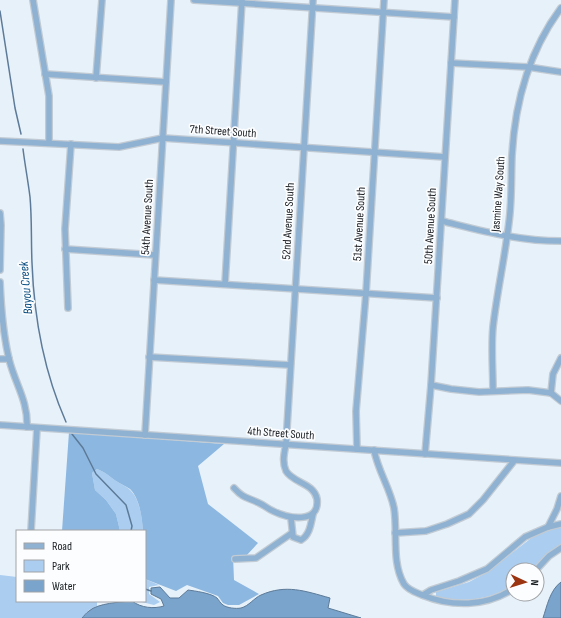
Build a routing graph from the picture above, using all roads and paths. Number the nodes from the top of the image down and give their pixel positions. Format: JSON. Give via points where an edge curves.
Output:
{"nodes":[{"id":1,"x":34,"y":0,"type":"edge"},
{"id":2,"x":102,"y":0,"type":"edge"},
{"id":3,"x":171,"y":0,"type":"edge"},
{"id":4,"x":194,"y":0,"type":"edge"},
{"id":5,"x":313,"y":0,"type":"edge"},
{"id":6,"x":384,"y":0,"type":"edge"},
{"id":7,"x":455,"y":0,"type":"edge"},
{"id":8,"x":242,"y":2,"type":"edge"},
{"id":9,"x":313,"y":8,"type":"junction"},
{"id":10,"x":561,"y":8,"type":"edge"},
{"id":11,"x":383,"y":12,"type":"junction"},
{"id":12,"x":454,"y":17,"type":"junction"},
{"id":13,"x":451,"y":64,"type":"junction"},
{"id":14,"x":528,"y":67,"type":"junction"},
{"id":15,"x":561,"y":72,"type":"edge"},
{"id":16,"x":45,"y":74,"type":"junction"},
{"id":17,"x":96,"y":78,"type":"junction"},
{"id":18,"x":166,"y":82,"type":"junction"},
{"id":19,"x":162,"y":138,"type":"junction"},
{"id":20,"x":0,"y":140,"type":"edge"},
{"id":21,"x":49,"y":143,"type":"junction"},
{"id":22,"x":233,"y":143,"type":"junction"},
{"id":23,"x":71,"y":144,"type":"junction"},
{"id":24,"x":304,"y":147,"type":"junction"},
{"id":25,"x":374,"y":152,"type":"junction"},
{"id":26,"x":445,"y":157,"type":"junction"},
{"id":27,"x":0,"y":213,"type":"edge"},
{"id":28,"x":442,"y":221,"type":"junction"},
{"id":29,"x":507,"y":237,"type":"junction"},
{"id":30,"x":561,"y":241,"type":"edge"},
{"id":31,"x":0,"y":248,"type":"edge"},
{"id":32,"x":65,"y":249,"type":"junction"},
{"id":33,"x":156,"y":255,"type":"junction"},
{"id":34,"x":0,"y":270,"type":"edge"},
{"id":35,"x":154,"y":280,"type":"junction"},
{"id":36,"x":0,"y":282,"type":"edge"},
{"id":37,"x":225,"y":284,"type":"junction"},
{"id":38,"x":295,"y":288,"type":"junction"},
{"id":39,"x":366,"y":294,"type":"junction"},
{"id":40,"x":437,"y":298,"type":"junction"},
{"id":41,"x":0,"y":302,"type":"edge"},
{"id":42,"x":68,"y":308,"type":"dead end"},
{"id":43,"x":149,"y":357,"type":"junction"},
{"id":44,"x":561,"y":358,"type":"edge"},
{"id":45,"x":0,"y":359,"type":"edge"},
{"id":46,"x":9,"y":360,"type":"junction"},
{"id":47,"x":290,"y":365,"type":"junction"},
{"id":48,"x":432,"y":385,"type":"junction"},
{"id":49,"x":493,"y":391,"type":"junction"},
{"id":50,"x":551,"y":393,"type":"junction"},
{"id":51,"x":561,"y":401,"type":"edge"},
{"id":52,"x":0,"y":425,"type":"edge"},
{"id":53,"x":27,"y":427,"type":"junction"},
{"id":54,"x":38,"y":428,"type":"junction"},
{"id":55,"x":145,"y":435,"type":"junction"},
{"id":56,"x":286,"y":444,"type":"junction"},
{"id":57,"x":357,"y":449,"type":"junction"},
{"id":58,"x":374,"y":450,"type":"junction"},
{"id":59,"x":425,"y":454,"type":"junction"},
{"id":60,"x":514,"y":461,"type":"junction"},
{"id":61,"x":561,"y":463,"type":"edge"},
{"id":62,"x":234,"y":488,"type":"dead end"},
{"id":63,"x":561,"y":496,"type":"edge"},
{"id":64,"x":313,"y":514,"type":"junction"},
{"id":65,"x":291,"y":518,"type":"junction"},
{"id":66,"x":561,"y":524,"type":"edge"},
{"id":67,"x":548,"y":526,"type":"junction"},
{"id":68,"x":31,"y":530,"type":"edge"},
{"id":69,"x":292,"y":533,"type":"junction"},
{"id":70,"x":395,"y":533,"type":"junction"},
{"id":71,"x":561,"y":548,"type":"edge"},
{"id":72,"x":236,"y":559,"type":"dead end"},
{"id":73,"x":543,"y":562,"type":"edge"},
{"id":74,"x":505,"y":593,"type":"edge"},
{"id":75,"x":424,"y":595,"type":"junction"}],
"edges":[{"from":1,"to":16,"type":"street"},
{"from":2,"to":17,"type":"street"},
{"from":3,"to":18,"type":"street","name":"54th Avenue South"},
{"from":4,"to":8,"type":"street"},
{"from":5,"to":9,"type":"street","name":"52nd Avenue South"},
{"from":6,"to":11,"type":"street","name":"51st Avenue South"},
{"from":7,"to":12,"type":"street","name":"50th Avenue South"},
{"from":8,"to":9,"type":"street"},
{"from":8,"to":22,"type":"street"},
{"from":9,"to":11,"type":"street"},
{"from":9,"to":24,"type":"street","name":"52nd Avenue South"},
{"from":10,"to":14,"type":"street","name":"Jasmine Way South","via":[[544,34]]},
{"from":11,"to":12,"type":"street"},
{"from":11,"to":25,"type":"street","name":"51st Avenue South"},
{"from":12,"to":13,"type":"street","name":"50th Avenue South"},
{"from":13,"to":14,"type":"street"},
{"from":13,"to":26,"type":"street","name":"50th Avenue South"},
{"from":14,"to":15,"type":"street"},
{"from":14,"to":29,"type":"street","name":"Jasmine Way South","via":[[518,103],[514,132]]},
{"from":16,"to":17,"type":"street"},
{"from":16,"to":21,"type":"street","via":[[49,96]]},
{"from":17,"to":18,"type":"street"},
{"from":18,"to":19,"type":"street","name":"54th Avenue South"},
{"from":19,"to":22,"type":"street","name":"7th Street South"},
{"from":19,"to":23,"type":"street","name":"7th Street South","via":[[119,148]]},
{"from":19,"to":33,"type":"street","name":"54th Avenue South"},
{"from":20,"to":21,"type":"street","name":"7th Street South"},
{"from":21,"to":23,"type":"street","name":"7th Street South"},
{"from":22,"to":24,"type":"street","name":"7th Street South"},
{"from":22,"to":37,"type":"street"},
{"from":23,"to":32,"type":"street"},
{"from":24,"to":25,"type":"street","name":"7th Street South"},
{"from":24,"to":38,"type":"street","name":"52nd Avenue South"},
{"from":25,"to":26,"type":"street","name":"7th Street South"},
{"from":25,"to":39,"type":"street","name":"51st Avenue South"},
{"from":26,"to":28,"type":"street","name":"50th Avenue South"},
{"from":27,"to":31,"type":"street"},
{"from":28,"to":29,"type":"street"},
{"from":28,"to":40,"type":"street","name":"50th Avenue South"},
{"from":29,"to":30,"type":"street"},
{"from":29,"to":49,"type":"street","name":"Jasmine Way South","via":[[493,328]]},
{"from":31,"to":34,"type":"street"},
{"from":32,"to":33,"type":"street"},
{"from":32,"to":42,"type":"street"},
{"from":33,"to":35,"type":"street","name":"54th Avenue South"},
{"from":35,"to":37,"type":"street"},
{"from":35,"to":43,"type":"street","name":"54th Avenue South"},
{"from":36,"to":41,"type":"street"},
{"from":37,"to":38,"type":"street"},
{"from":38,"to":39,"type":"street"},
{"from":38,"to":47,"type":"street","name":"52nd Avenue South"},
{"from":39,"to":40,"type":"street"},
{"from":39,"to":57,"type":"street","name":"51st Avenue South","via":[[356,411]]},
{"from":40,"to":48,"type":"street","name":"50th Avenue South"},
{"from":41,"to":46,"type":"street"},
{"from":43,"to":47,"type":"street"},
{"from":43,"to":55,"type":"street","name":"54th Avenue South"},
{"from":44,"to":50,"type":"street","via":[[553,374]]},
{"from":45,"to":46,"type":"street"},
{"from":46,"to":53,"type":"street","via":[[26,407]]},
{"from":47,"to":56,"type":"street","name":"52nd Avenue South"},
{"from":48,"to":49,"type":"street","via":[[465,391]]},
{"from":48,"to":59,"type":"street","name":"50th Avenue South"},
{"from":49,"to":50,"type":"street","via":[[528,390]]},
{"from":50,"to":51,"type":"street"},
{"from":52,"to":53,"type":"street","name":"4th Street South"},
{"from":53,"to":54,"type":"street","name":"4th Street South"},
{"from":54,"to":55,"type":"street","name":"4th Street South"},
{"from":54,"to":68,"type":"street"},
{"from":55,"to":56,"type":"street","name":"4th Street South"},
{"from":56,"to":57,"type":"street","name":"4th Street South"},
{"from":56,"to":64,"type":"street","name":"52nd Avenue South","via":[[283,465],[287,473],[314,492],[317,502]]},
{"from":57,"to":58,"type":"street","name":"4th Street South"},
{"from":58,"to":59,"type":"street","name":"4th Street South"},
{"from":58,"to":70,"type":"street","via":[[394,509]]},
{"from":59,"to":60,"type":"street","name":"4th Street South"},
{"from":60,"to":61,"type":"street","name":"4th Street South"},
{"from":60,"to":70,"type":"street","via":[[483,500],[468,514],[426,531]]},
{"from":62,"to":65,"type":"street","via":[[241,496]]},
{"from":63,"to":67,"type":"street"},
{"from":64,"to":65,"type":"street"},
{"from":64,"to":69,"type":"street","name":"52nd Avenue South","via":[[305,538],[296,539]]},
{"from":65,"to":69,"type":"street"},
{"from":66,"to":67,"type":"street"},
{"from":67,"to":75,"type":"street","via":[[525,537],[487,568],[459,581],[430,590]]},
{"from":69,"to":72,"type":"street","via":[[256,558]]},
{"from":70,"to":75,"type":"street","via":[[400,574],[410,590]]},
{"from":71,"to":73,"type":"street"},
{"from":74,"to":75,"type":"street","via":[[484,602],[469,604],[440,601]]}]}
